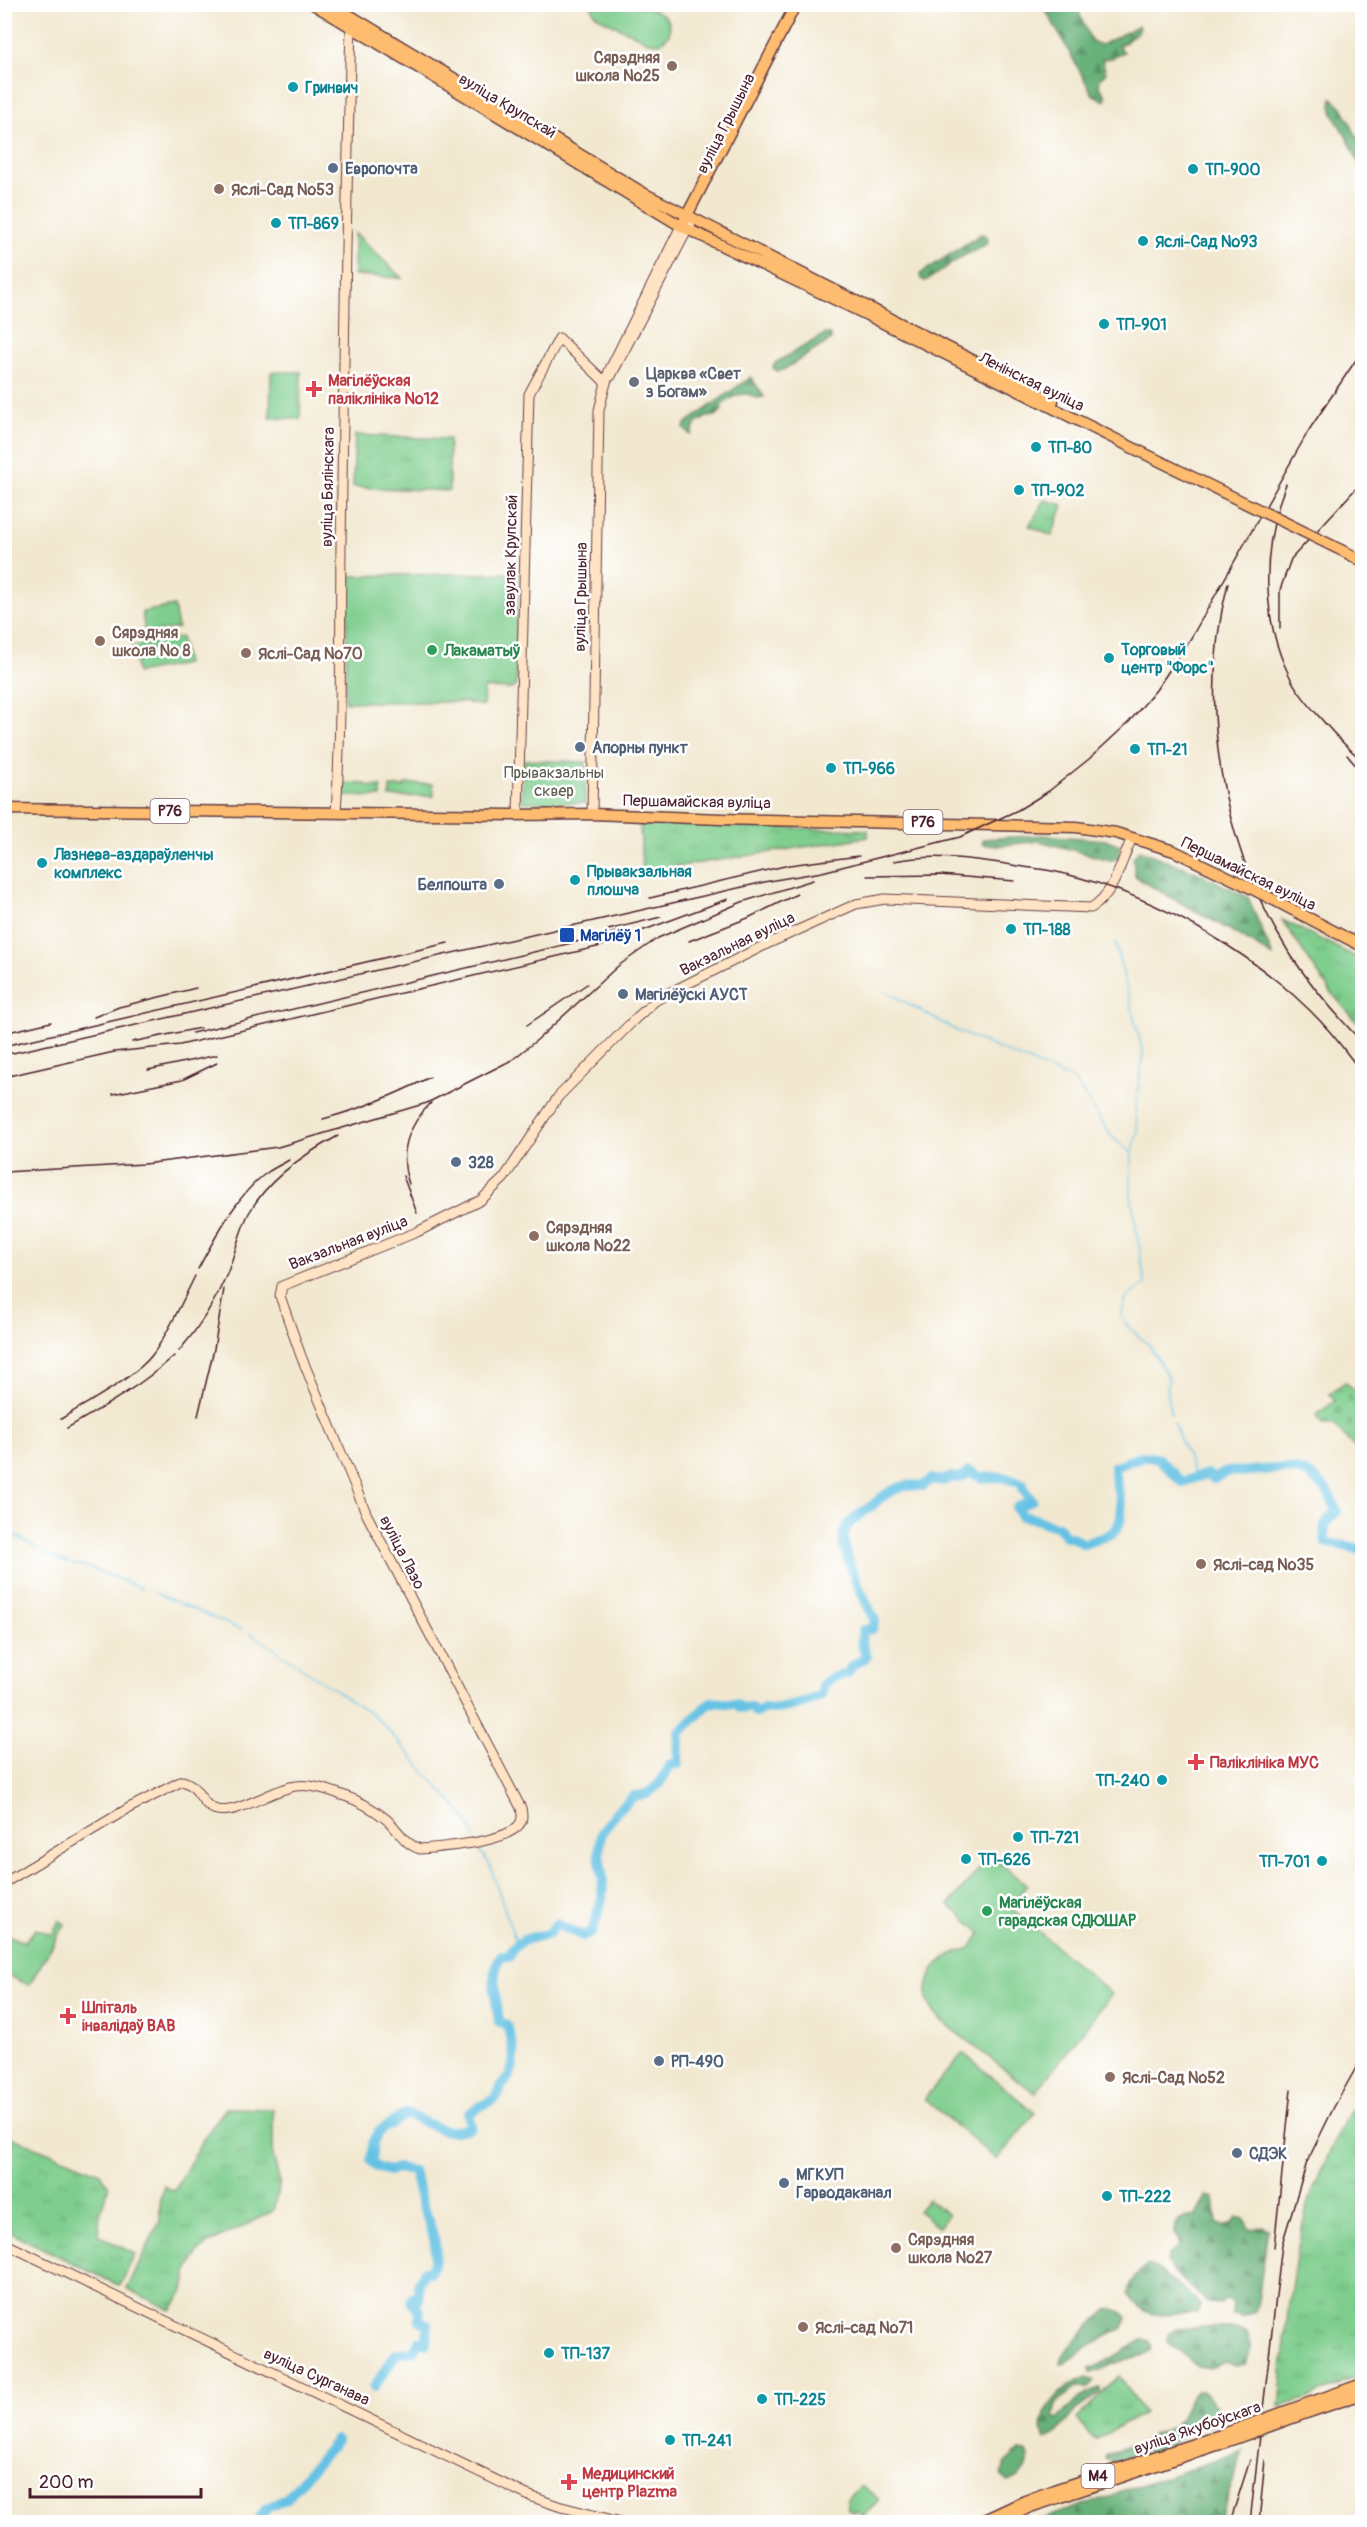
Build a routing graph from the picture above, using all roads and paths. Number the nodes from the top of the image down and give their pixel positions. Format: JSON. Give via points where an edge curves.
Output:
{"nodes":[{"id":1,"x":313,"y":4,"type":"edge"},
{"id":2,"x":331,"y":4,"type":"edge"},
{"id":3,"x":796,"y":4,"type":"edge"},
{"id":4,"x":804,"y":4,"type":"edge"},
{"id":5,"x":353,"y":23,"type":"junction"},
{"id":6,"x":687,"y":223,"type":"junction"},
{"id":7,"x":606,"y":383,"type":"junction"},
{"id":8,"x":1350,"y":552,"type":"junction"},
{"id":9,"x":1362,"y":554,"type":"edge"},
{"id":10,"x":1362,"y":561,"type":"edge"},
{"id":11,"x":4,"y":808,"type":"edge"},
{"id":12,"x":336,"y":813,"type":"junction"},
{"id":13,"x":592,"y":814,"type":"junction"},
{"id":14,"x":518,"y":815,"type":"junction"},
{"id":15,"x":1132,"y":838,"type":"junction"},
{"id":16,"x":1362,"y":946,"type":"edge"},
{"id":17,"x":280,"y":1291,"type":"joint"},
{"id":18,"x":4,"y":1883,"type":"edge"},
{"id":19,"x":4,"y":2243,"type":"edge"},
{"id":20,"x":1361,"y":2391,"type":"edge"},
{"id":21,"x":1219,"y":2440,"type":"junction"},
{"id":22,"x":621,"y":2523,"type":"edge"},
{"id":23,"x":980,"y":2523,"type":"edge"},
{"id":24,"x":999,"y":2523,"type":"edge"}],
"edges":[{"from":1,"to":5,"type":"main road","name":"вуліца Крупскай"},
{"from":2,"to":5,"type":"main road","name":"вуліца Крупскай"},
{"from":3,"to":6,"type":"main road","name":"вуліца Грышына"},
{"from":4,"to":6,"type":"main road","name":"вуліца Грышына"},
{"from":5,"to":6,"type":"main road","name":"вуліца Крупскай","via":[[645,194]]},
{"from":5,"to":12,"type":"main road","name":"вуліца Бялінскага"},
{"from":6,"to":7,"type":"main road","name":"вуліца Грышына","via":[[615,373]]},
{"from":6,"to":8,"type":"main road","name":"Ленінская вуліца","bridge":true},
{"from":7,"to":13,"type":"main road","name":"вуліца Грышына","via":[[599,410]]},
{"from":7,"to":14,"type":"main road","name":"завулак Крупскай","via":[[559,338],[529,394]]},
{"from":8,"to":9,"type":"main road","name":"Ленінская вуліца"},
{"from":8,"to":10,"type":"main road","name":"Ленінская вуліца"},
{"from":11,"to":12,"type":"main road","name":"Першамайская вуліца","number":"Р76"},
{"from":12,"to":14,"type":"main road","name":"Першамайская вуліца","number":"Р76"},
{"from":13,"to":14,"type":"main road","name":"Першамайская вуліца","number":"Р76"},
{"from":13,"to":15,"type":"main road","name":"Першамайская вуліца","number":"Р76","via":[[1053,825],[1097,829]]},
{"from":15,"to":16,"type":"main road","name":"Першамайская вуліца","number":"Р76","bridge":true,"via":[[1188,857]]},
{"from":15,"to":17,"type":"main road","name":"Вакзальная вуліца","via":[[1110,888],[1091,908],[870,900],[767,944],[668,994],[634,1020],[558,1097],[504,1178],[481,1200],[417,1232],[286,1283]]},
{"from":17,"to":18,"type":"main road","name":"вуліца Лазо","via":[[301,1356],[367,1515],[523,1817],[518,1827],[498,1837],[420,1849],[411,1846],[376,1811],[334,1792],[296,1786],[218,1811],[207,1805],[191,1784],[182,1781]]},
{"from":19,"to":22,"type":"main road","name":"вуліца Сурганава","via":[[527,2495]]},
{"from":20,"to":21,"type":"main road","name":"вуліца Якубоўскага","number":"М4","bridge":true},
{"from":21,"to":23,"type":"main road","name":"вуліца Якубоўскага","number":"М4","via":[[1054,2490]]},
{"from":21,"to":24,"type":"main road","name":"вуліца Якубоўскага","number":"М4","via":[[1030,2508]]}]}
